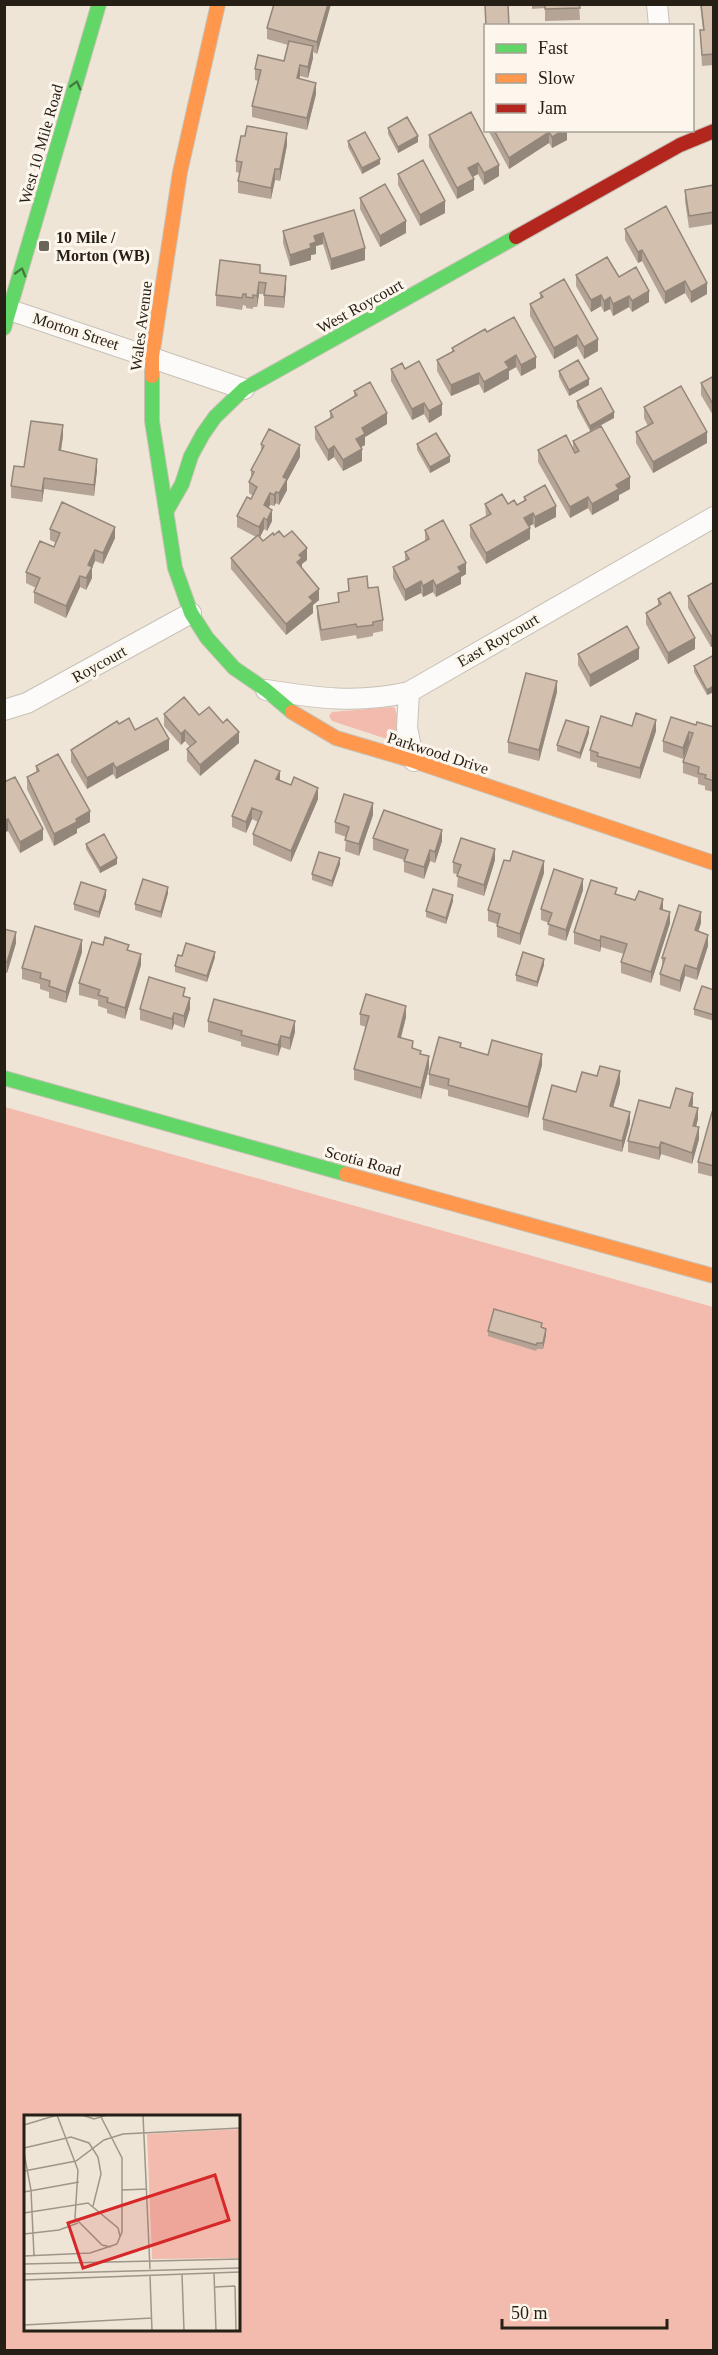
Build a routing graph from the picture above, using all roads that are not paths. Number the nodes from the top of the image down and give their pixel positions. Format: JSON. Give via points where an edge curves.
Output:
{"nodes":[{"id":1,"x":99,"y":4,"type":"edge"},
{"id":2,"x":218,"y":4,"type":"edge"},
{"id":3,"x":657,"y":4,"type":"edge"},
{"id":4,"x":659,"y":24,"type":"edge"},
{"id":5,"x":714,"y":131,"type":"edge"},
{"id":6,"x":677,"y":138,"type":"edge"},
{"id":7,"x":7,"y":319,"type":"edge"},
{"id":8,"x":152,"y":356,"type":"junction"},
{"id":9,"x":244,"y":388,"type":"junction"},
{"id":10,"x":166,"y":512,"type":"junction"},
{"id":11,"x":714,"y":517,"type":"edge"},
{"id":12,"x":191,"y":613,"type":"junction"},
{"id":13,"x":266,"y":690,"type":"junction"},
{"id":14,"x":409,"y":692,"type":"junction"},
{"id":15,"x":4,"y":710,"type":"edge"},
{"id":16,"x":414,"y":761,"type":"junction"},
{"id":17,"x":714,"y":863,"type":"edge"},
{"id":18,"x":4,"y":1078,"type":"edge"},
{"id":19,"x":714,"y":1276,"type":"edge"}],
"edges":[{"from":7,"to":1,"type":"street","name":"West 10 Mile Road","one_way":true},
{"from":2,"to":8,"type":"street","name":"Wales Avenue","via":[[180,172]]},
{"from":3,"to":4,"type":"street"},
{"from":5,"to":6,"type":"street","name":"West Roycourt"},
{"from":6,"to":9,"type":"street","name":"West Roycourt"},
{"from":7,"to":8,"type":"street","name":"Morton Street"},
{"from":8,"to":9,"type":"street","name":"Morton Street"},
{"from":8,"to":10,"type":"street","name":"Wales Avenue","via":[[152,421]]},
{"from":9,"to":10,"type":"street","name":"West Roycourt","via":[[203,434]]},
{"from":10,"to":12,"type":"street","via":[[175,568]]},
{"from":11,"to":14,"type":"street","name":"East Roycourt"},
{"from":12,"to":13,"type":"street","name":"Parkwood Drive","via":[[234,668]]},
{"from":12,"to":15,"type":"street","name":"Roycourt","via":[[27,703]]},
{"from":13,"to":14,"type":"street","name":"East Roycourt","via":[[357,700]]},
{"from":13,"to":16,"type":"street","name":"Parkwood Drive","via":[[317,729]]},
{"from":14,"to":16,"type":"street","via":[[407,728]]},
{"from":16,"to":17,"type":"street","name":"Parkwood Drive"},
{"from":18,"to":19,"type":"street","name":"Scotia Road"}]}
